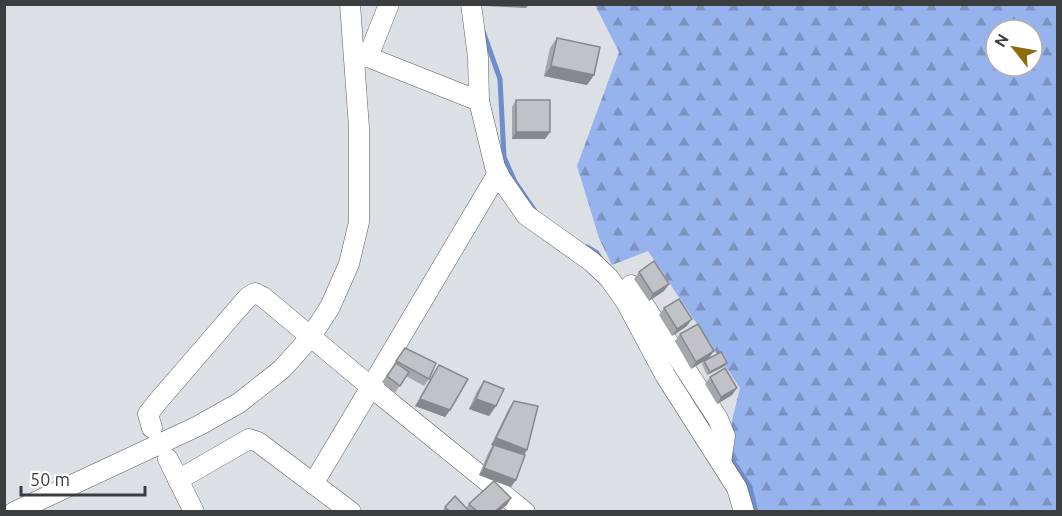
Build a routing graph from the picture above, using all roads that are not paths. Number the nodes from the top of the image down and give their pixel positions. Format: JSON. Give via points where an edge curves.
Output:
{"nodes":[{"id":1,"x":350,"y":4,"type":"edge"},
{"id":2,"x":389,"y":4,"type":"edge"},
{"id":3,"x":471,"y":4,"type":"edge"},
{"id":4,"x":360,"y":58,"type":"junction"},
{"id":5,"x":479,"y":101,"type":"junction"},
{"id":6,"x":498,"y":173,"type":"junction"},
{"id":7,"x":631,"y":285,"type":"dead end"},
{"id":8,"x":310,"y":338,"type":"junction"},
{"id":9,"x":371,"y":387,"type":"junction"},
{"id":10,"x":152,"y":428,"type":"dead end"},
{"id":11,"x":168,"y":459,"type":"dead end"},
{"id":12,"x":721,"y":462,"type":"junction"},
{"id":13,"x":178,"y":480,"type":"junction"},
{"id":14,"x":313,"y":484,"type":"junction"},
{"id":15,"x":14,"y":512,"type":"edge"},
{"id":16,"x":194,"y":512,"type":"edge"},
{"id":17,"x":351,"y":512,"type":"edge"},
{"id":18,"x":525,"y":512,"type":"edge"},
{"id":19,"x":744,"y":512,"type":"edge"}],
"edges":[{"from":1,"to":4,"type":"street"},
{"from":2,"to":4,"type":"street"},
{"from":3,"to":5,"type":"street"},
{"from":4,"to":5,"type":"street"},
{"from":4,"to":8,"type":"street","via":[[359,222],[335,296]]},
{"from":5,"to":6,"type":"street"},
{"from":6,"to":9,"type":"street"},
{"from":6,"to":12,"type":"street","via":[[526,215],[609,278]]},
{"from":7,"to":12,"type":"street","via":[[718,419],[725,436]]},
{"from":8,"to":9,"type":"street"},
{"from":8,"to":10,"type":"street","via":[[255,293],[153,407],[148,414]]},
{"from":8,"to":15,"type":"street","via":[[282,369],[239,403]]},
{"from":9,"to":14,"type":"street"},
{"from":9,"to":18,"type":"street"},
{"from":11,"to":13,"type":"street"},
{"from":12,"to":19,"type":"street","via":[[737,488]]},
{"from":13,"to":14,"type":"street","via":[[249,439]]},
{"from":13,"to":16,"type":"street"},
{"from":14,"to":17,"type":"street"}]}
